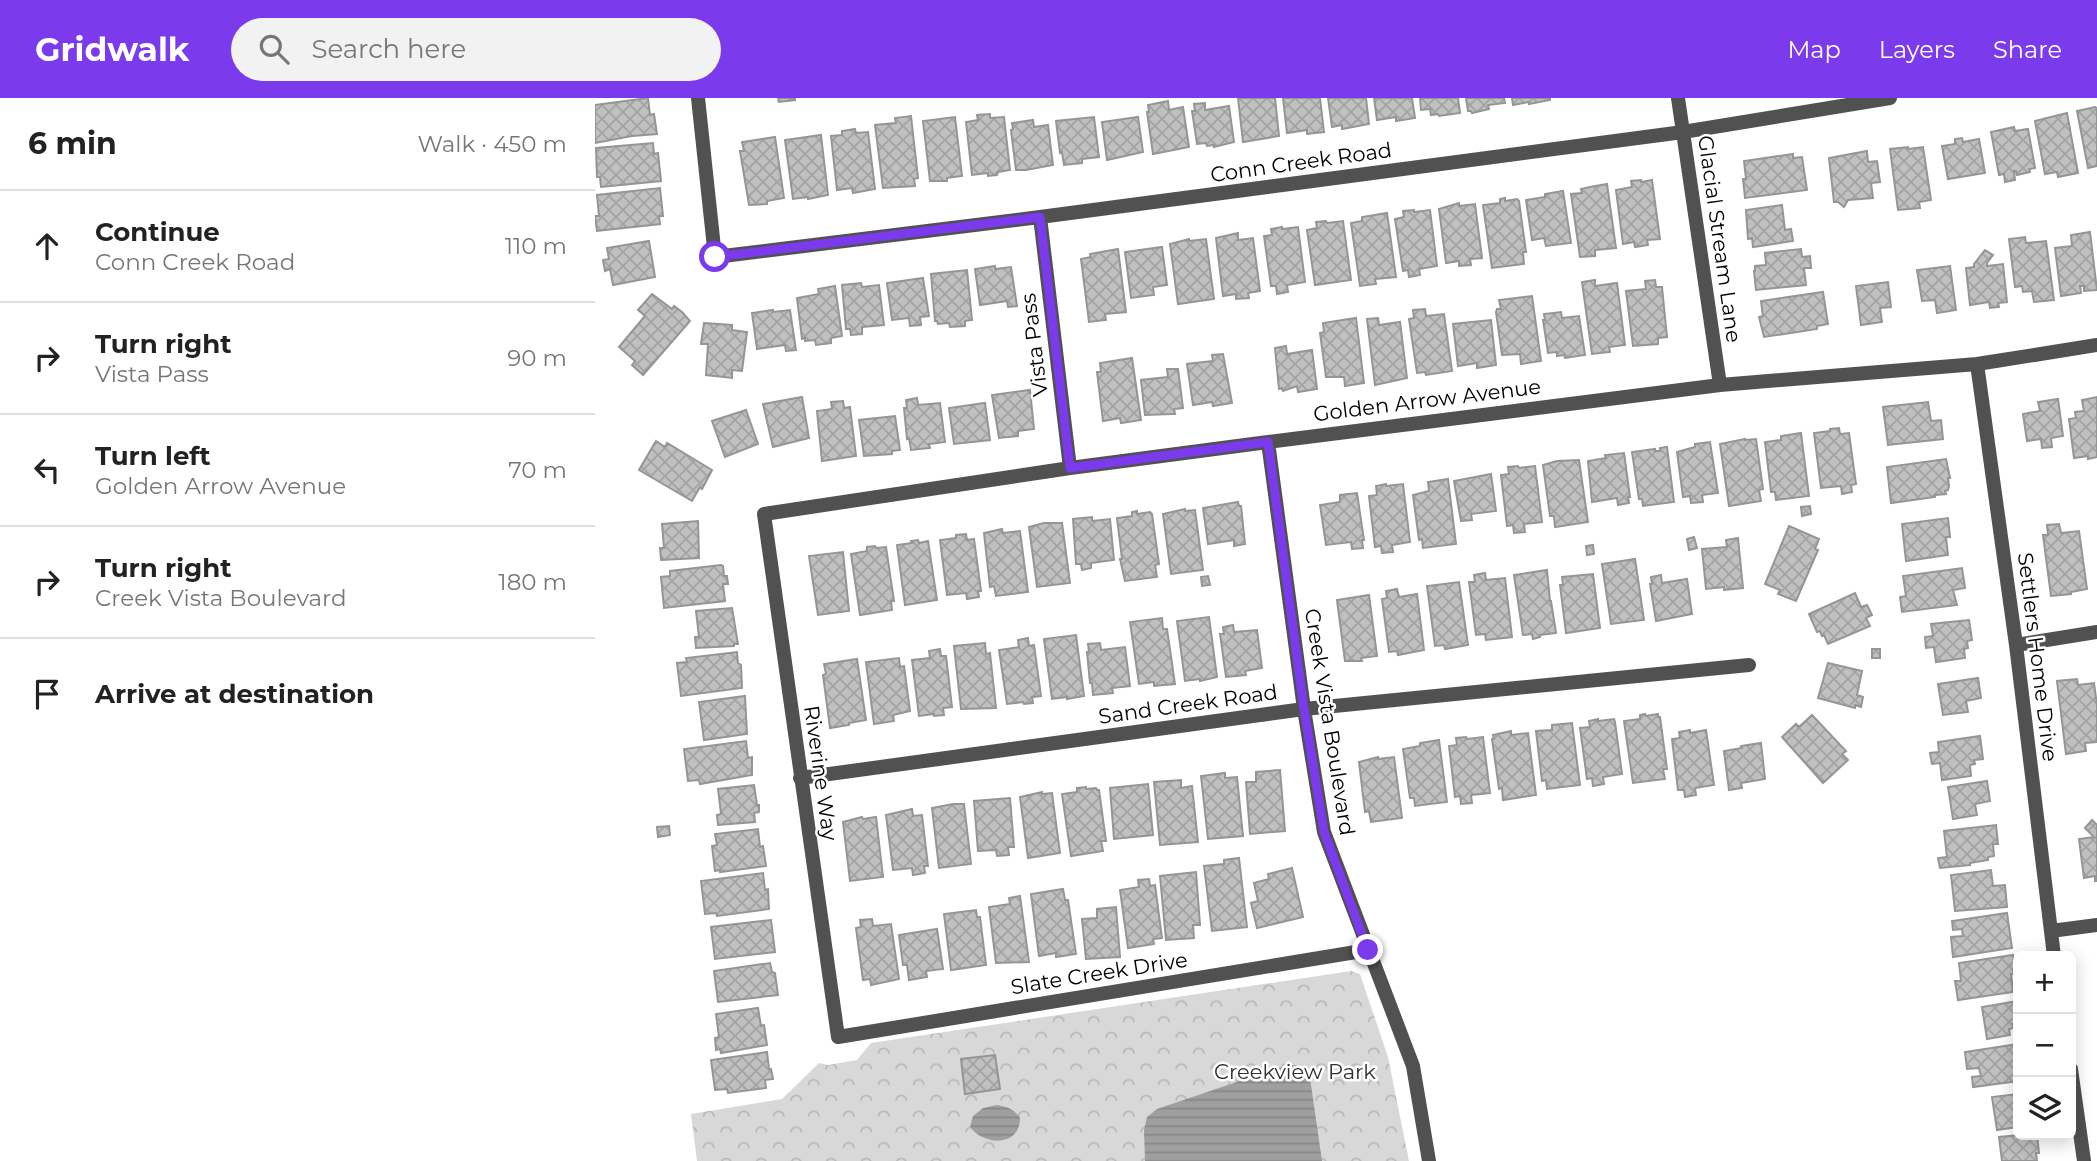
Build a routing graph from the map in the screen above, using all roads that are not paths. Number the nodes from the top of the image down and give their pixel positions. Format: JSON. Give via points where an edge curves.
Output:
{"nodes":[{"id":1,"x":698,"y":98,"type":"edge"},
{"id":2,"x":1678,"y":98,"type":"edge"},
{"id":3,"x":1890,"y":98,"type":"edge"},
{"id":4,"x":1683,"y":132,"type":"junction"},
{"id":5,"x":1040,"y":217,"type":"junction"},
{"id":6,"x":2097,"y":345,"type":"edge"},
{"id":7,"x":1977,"y":364,"type":"junction"},
{"id":8,"x":1720,"y":385,"type":"junction"},
{"id":9,"x":1268,"y":442,"type":"junction"},
{"id":10,"x":1070,"y":468,"type":"junction"},
{"id":11,"x":764,"y":514,"type":"joint"},
{"id":12,"x":2097,"y":632,"type":"edge"},
{"id":13,"x":2016,"y":645,"type":"junction"},
{"id":14,"x":1749,"y":665,"type":"dead end"},
{"id":15,"x":1304,"y":709,"type":"junction"},
{"id":16,"x":800,"y":778,"type":"junction"},
{"id":17,"x":2097,"y":925,"type":"edge"},
{"id":18,"x":2051,"y":931,"type":"junction"},
{"id":19,"x":1368,"y":950,"type":"junction"},
{"id":20,"x":2053,"y":951,"type":"edge"},
{"id":21,"x":838,"y":1037,"type":"joint"},
{"id":22,"x":2072,"y":1077,"type":"edge"},
{"id":23,"x":1429,"y":1161,"type":"edge"},
{"id":24,"x":2084,"y":1161,"type":"edge"}],
"edges":[{"from":1,"to":5,"type":"street","name":"Conn Creek Road","via":[[715,257]]},
{"from":2,"to":4,"type":"street","name":"Glacial Stream Lane"},
{"from":3,"to":4,"type":"street","name":"Conn Creek Road"},
{"from":4,"to":5,"type":"street","name":"Conn Creek Road"},
{"from":4,"to":8,"type":"street","name":"Glacial Stream Lane"},
{"from":5,"to":10,"type":"street","name":"Vista Pass"},
{"from":6,"to":7,"type":"street","name":"Golden Arrow Avenue"},
{"from":7,"to":8,"type":"street","name":"Golden Arrow Avenue"},
{"from":7,"to":13,"type":"street","name":"Settlers Home Drive"},
{"from":8,"to":9,"type":"street","name":"Golden Arrow Avenue"},
{"from":9,"to":10,"type":"street","name":"Golden Arrow Avenue"},
{"from":9,"to":15,"type":"street","name":"Creek Vista Boulevard"},
{"from":10,"to":11,"type":"street","name":"Golden Arrow Avenue"},
{"from":11,"to":16,"type":"street","name":"Riverine Way"},
{"from":12,"to":13,"type":"street"},
{"from":13,"to":18,"type":"street","name":"Settlers Home Drive"},
{"from":14,"to":15,"type":"street","name":"Sand Creek Road"},
{"from":15,"to":16,"type":"street","name":"Sand Creek Road"},
{"from":15,"to":19,"type":"street","name":"Creek Vista Boulevard","via":[[1324,832]]},
{"from":16,"to":21,"type":"street","name":"Riverine Way"},
{"from":17,"to":18,"type":"street"},
{"from":18,"to":20,"type":"street","name":"Settlers Home Drive"},
{"from":19,"to":21,"type":"street","name":"Slate Creek Drive"},
{"from":19,"to":23,"type":"street","name":"Creek Vista Boulevard","via":[[1413,1066]]},
{"from":22,"to":24,"type":"street"}]}
